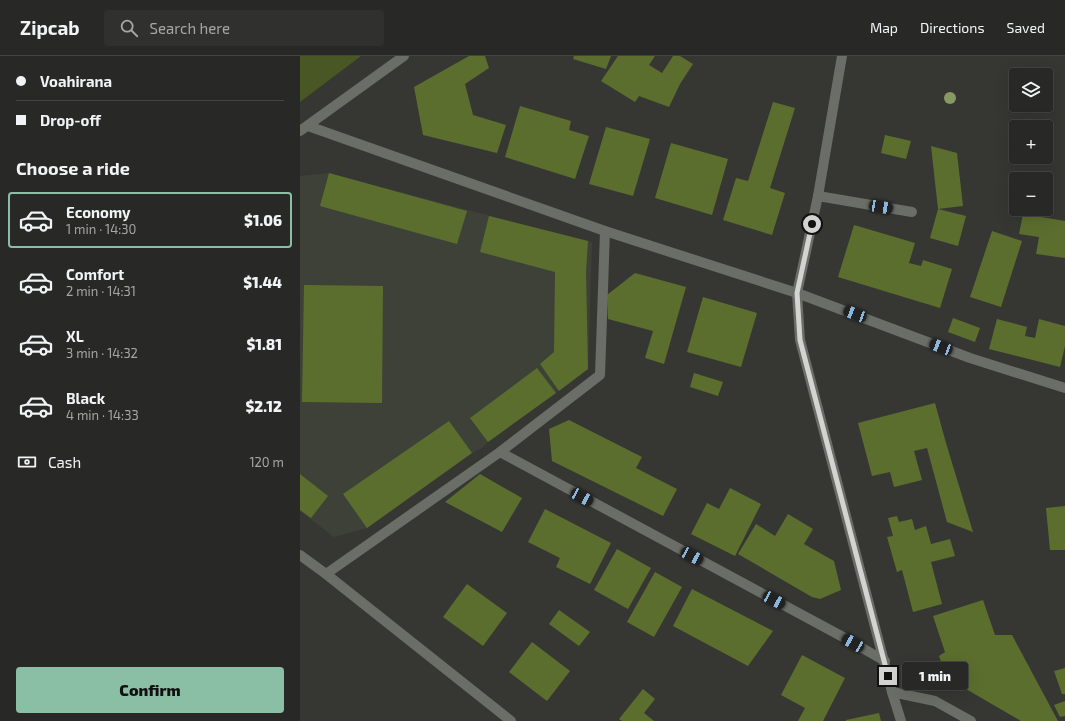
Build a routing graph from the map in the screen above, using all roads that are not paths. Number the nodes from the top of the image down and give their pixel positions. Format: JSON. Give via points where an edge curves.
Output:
{"nodes":[{"id":1,"x":404,"y":56,"type":"edge"},
{"id":2,"x":842,"y":56,"type":"edge"},
{"id":3,"x":304,"y":129,"type":"edge"},
{"id":4,"x":818,"y":196,"type":"junction"},
{"id":5,"x":912,"y":212,"type":"dead end"},
{"id":6,"x":605,"y":231,"type":"junction"},
{"id":7,"x":797,"y":293,"type":"junction"},
{"id":8,"x":1065,"y":388,"type":"edge"},
{"id":9,"x":500,"y":452,"type":"junction"},
{"id":10,"x":300,"y":555,"type":"edge"},
{"id":11,"x":326,"y":574,"type":"junction"},
{"id":12,"x":885,"y":661,"type":"junction"},
{"id":13,"x":892,"y":692,"type":"junction"},
{"id":14,"x":511,"y":721,"type":"edge"},
{"id":15,"x":901,"y":721,"type":"edge"},
{"id":16,"x":971,"y":721,"type":"edge"}],
"edges":[{"from":1,"to":3,"type":"street"},
{"from":2,"to":4,"type":"street"},
{"from":3,"to":6,"type":"street"},
{"from":4,"to":5,"type":"street"},
{"from":4,"to":7,"type":"street"},
{"from":6,"to":7,"type":"street"},
{"from":6,"to":9,"type":"street","via":[[600,375]]},
{"from":7,"to":8,"type":"street","via":[[970,358]]},
{"from":7,"to":12,"type":"street","via":[[800,340]]},
{"from":9,"to":11,"type":"street"},
{"from":9,"to":12,"type":"street"},
{"from":10,"to":11,"type":"street"},
{"from":11,"to":14,"type":"street"},
{"from":12,"to":13,"type":"street"},
{"from":13,"to":15,"type":"street"},
{"from":13,"to":16,"type":"street","via":[[935,701]]}]}
